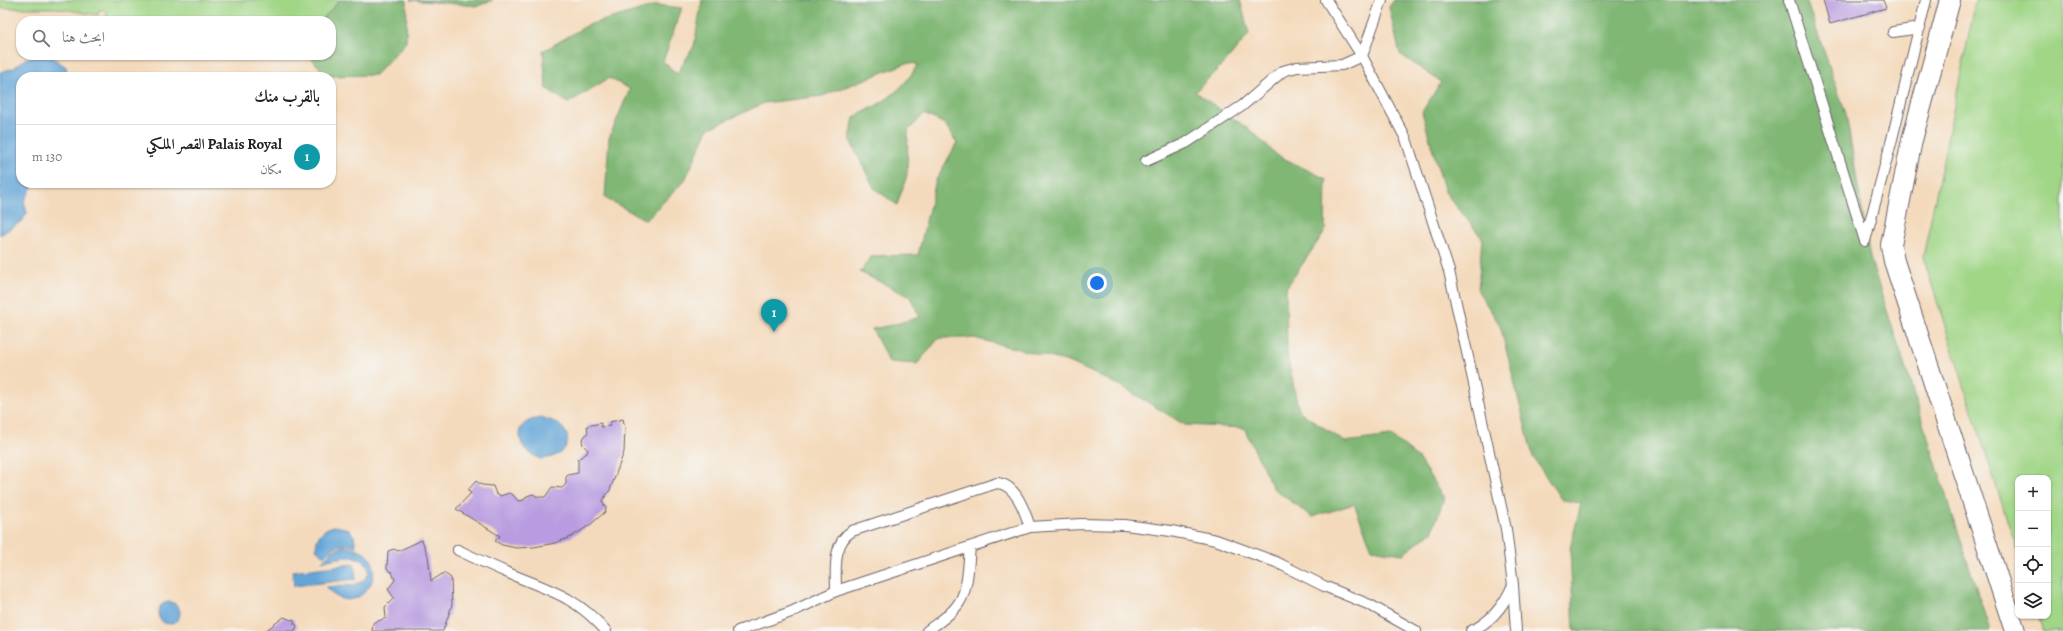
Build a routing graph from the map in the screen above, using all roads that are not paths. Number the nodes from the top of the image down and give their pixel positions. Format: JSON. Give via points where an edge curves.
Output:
{"nodes":[{"id":1,"x":1326,"y":0,"type":"edge"},
{"id":2,"x":1382,"y":0,"type":"edge"},
{"id":3,"x":1789,"y":0,"type":"edge"},
{"id":4,"x":1926,"y":0,"type":"edge"},
{"id":5,"x":1950,"y":0,"type":"edge"},
{"id":6,"x":1920,"y":28,"type":"junction"},
{"id":7,"x":1893,"y":32,"type":"dead end"},
{"id":8,"x":1362,"y":56,"type":"junction"},
{"id":9,"x":1146,"y":161,"type":"dead end"},
{"id":10,"x":1030,"y":526,"type":"junction"},
{"id":11,"x":970,"y":547,"type":"junction"},
{"id":12,"x":458,"y":550,"type":"dead end"},
{"id":13,"x":1513,"y":585,"type":"junction"},
{"id":14,"x":836,"y":591,"type":"junction"},
{"id":15,"x":606,"y":631,"type":"edge"},
{"id":16,"x":738,"y":631,"type":"edge"},
{"id":17,"x":927,"y":631,"type":"edge"},
{"id":18,"x":1416,"y":631,"type":"edge"},
{"id":19,"x":1471,"y":631,"type":"edge"},
{"id":20,"x":1516,"y":631,"type":"edge"},
{"id":21,"x":2015,"y":631,"type":"edge"}],
"edges":[{"from":1,"to":8,"type":"lane"},
{"from":2,"to":8,"type":"lane"},
{"from":3,"to":6,"type":"lane","via":[[1865,241]]},
{"from":4,"to":6,"type":"lane"},
{"from":5,"to":21,"type":"street","via":[[1912,140],[1891,245],[1894,261]]},
{"from":6,"to":7,"type":"lane"},
{"from":8,"to":9,"type":"lane","via":[[1342,65],[1297,67],[1283,71],[1242,106],[1186,143]]},
{"from":8,"to":13,"type":"lane","via":[[1406,138],[1449,270],[1506,529]]},
{"from":10,"to":11,"type":"lane"},
{"from":10,"to":14,"type":"lane","via":[[1010,488],[1002,483],[934,503],[848,533],[840,545],[836,561]]},
{"from":10,"to":18,"type":"lane","via":[[1124,525],[1216,540],[1276,562],[1370,605]]},
{"from":11,"to":14,"type":"lane"},
{"from":11,"to":17,"type":"lane","via":[[962,597],[956,608]]},
{"from":12,"to":15,"type":"lane","via":[[557,592],[584,608]]},
{"from":13,"to":19,"type":"lane","via":[[1499,610],[1482,626]]},
{"from":13,"to":20,"type":"lane"},
{"from":14,"to":16,"type":"lane","via":[[791,612]]}]}
